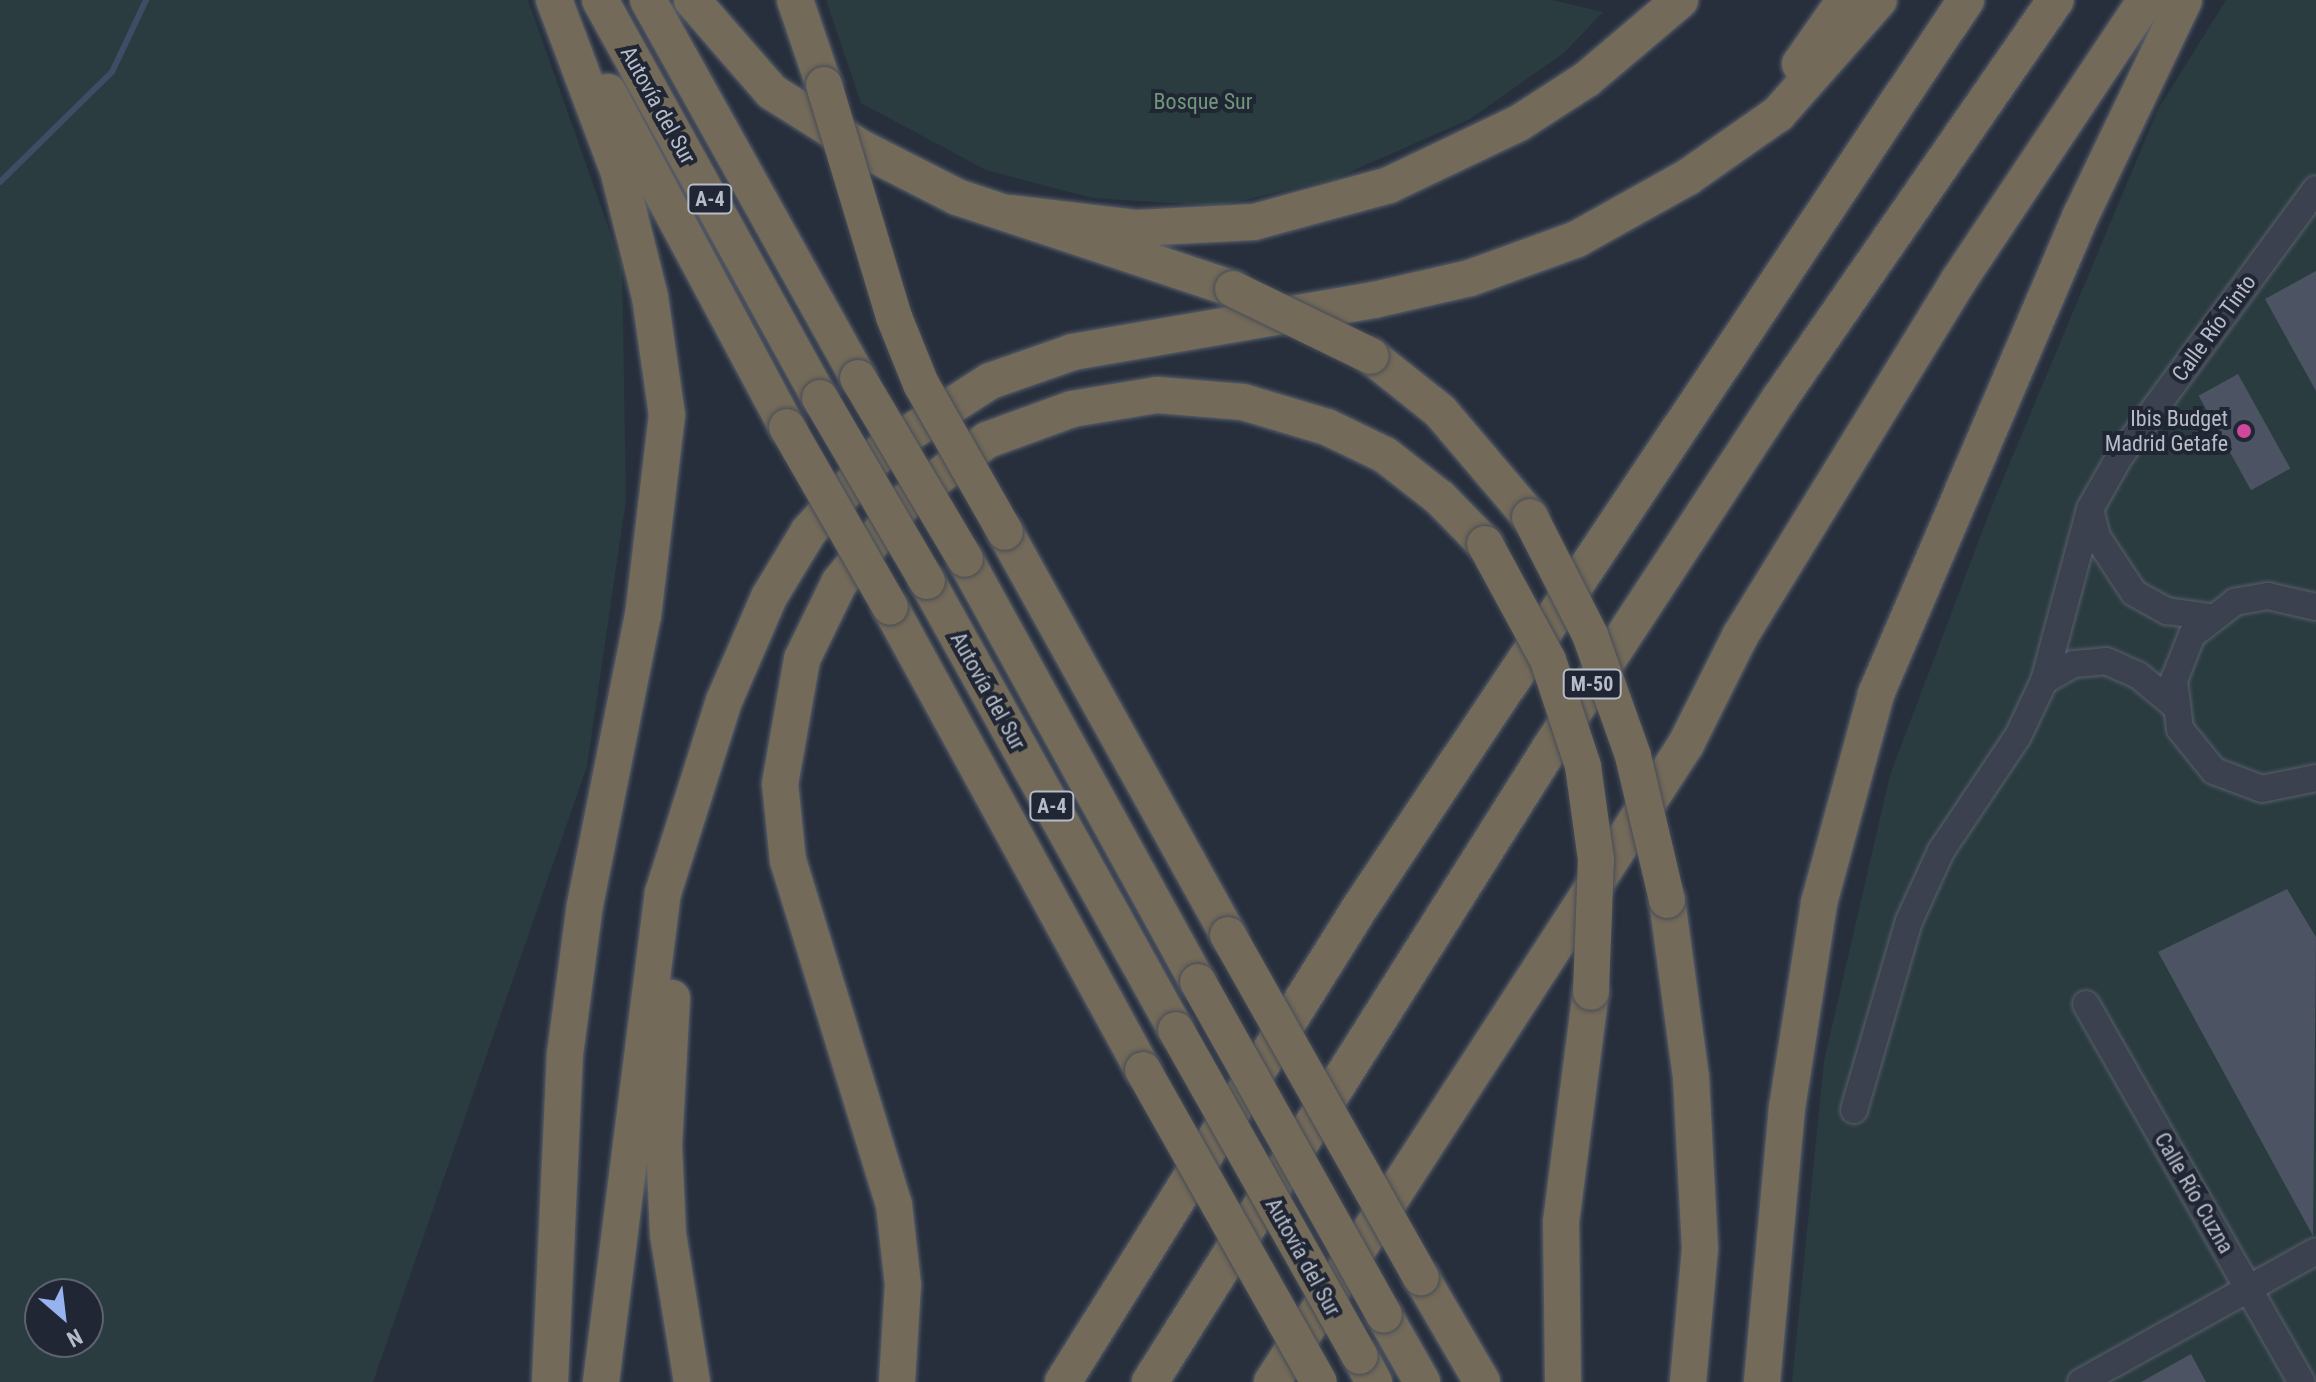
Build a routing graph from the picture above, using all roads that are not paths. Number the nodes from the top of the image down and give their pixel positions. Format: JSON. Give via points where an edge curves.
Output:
{"nodes":[{"id":1,"x":554,"y":0,"type":"edge"},
{"id":2,"x":600,"y":0,"type":"edge"},
{"id":3,"x":648,"y":0,"type":"edge"},
{"id":4,"x":692,"y":0,"type":"edge"},
{"id":5,"x":795,"y":0,"type":"edge"},
{"id":6,"x":1650,"y":0,"type":"edge"},
{"id":7,"x":1680,"y":0,"type":"edge"},
{"id":8,"x":1845,"y":0,"type":"edge"},
{"id":9,"x":1879,"y":0,"type":"edge"},
{"id":10,"x":1966,"y":0,"type":"edge"},
{"id":11,"x":2056,"y":0,"type":"edge"},
{"id":12,"x":2146,"y":0,"type":"edge"},
{"id":13,"x":2184,"y":0,"type":"edge"},
{"id":14,"x":1519,"y":123,"type":"junction"},
{"id":15,"x":1688,"y":177,"type":"junction"},
{"id":16,"x":2316,"y":189,"type":"edge"},
{"id":17,"x":1011,"y":213,"type":"junction"},
{"id":18,"x":2090,"y":509,"type":"junction"},
{"id":19,"x":2316,"y":607,"type":"edge"},
{"id":20,"x":2209,"y":617,"type":"junction"},
{"id":21,"x":2044,"y":681,"type":"junction"},
{"id":22,"x":724,"y":701,"type":"junction"},
{"id":23,"x":2174,"y":705,"type":"junction"},
{"id":24,"x":2316,"y":778,"type":"edge"},
{"id":25,"x":2289,"y":788,"type":"junction"},
{"id":26,"x":2316,"y":800,"type":"edge"},
{"id":27,"x":2086,"y":1004,"type":"dead end"},
{"id":28,"x":1854,"y":1110,"type":"dead end"},
{"id":29,"x":2316,"y":1251,"type":"edge"},
{"id":30,"x":2249,"y":1289,"type":"junction"},
{"id":31,"x":1367,"y":1369,"type":"edge"},
{"id":32,"x":1274,"y":1379,"type":"edge"},
{"id":33,"x":550,"y":1382,"type":"edge"},
{"id":34,"x":601,"y":1382,"type":"edge"},
{"id":35,"x":692,"y":1382,"type":"edge"},
{"id":36,"x":897,"y":1382,"type":"edge"},
{"id":37,"x":1063,"y":1382,"type":"edge"},
{"id":38,"x":1150,"y":1382,"type":"edge"},
{"id":39,"x":1319,"y":1382,"type":"edge"},
{"id":40,"x":1422,"y":1382,"type":"edge"},
{"id":41,"x":1482,"y":1382,"type":"edge"},
{"id":42,"x":1563,"y":1382,"type":"edge"},
{"id":43,"x":1688,"y":1382,"type":"edge"},
{"id":44,"x":1762,"y":1382,"type":"edge"},
{"id":45,"x":2081,"y":1382,"type":"edge"},
{"id":46,"x":2302,"y":1382,"type":"edge"}],
"edges":[{"from":1,"to":33,"type":"highway","via":[[618,170],[650,297],[667,415],[643,616],[585,905],[565,1054]]},
{"from":1,"to":39,"type":"highway","bridge":true},
{"from":2,"to":31,"type":"highway","name":"Autovía del Sur","number":"A-4","bridge":true},
{"from":3,"to":40,"type":"highway","name":"Autovía del Sur","number":"A-4","bridge":true},
{"from":4,"to":17,"type":"highway","via":[[772,92],[957,197]]},
{"from":5,"to":41,"type":"highway","bridge":true,"via":[[921,384]]},
{"from":6,"to":14,"type":"highway"},
{"from":7,"to":14,"type":"highway","via":[[1587,79]]},
{"from":8,"to":15,"type":"highway","via":[[1789,79]]},
{"from":9,"to":15,"type":"highway","via":[[1778,114]]},
{"from":10,"to":37,"type":"highway","via":[[1359,909]]},
{"from":11,"to":38,"type":"highway","number":"M-50","via":[[1780,398],[1558,735]]},
{"from":12,"to":32,"type":"highway","via":[[1959,280],[1740,636],[1686,744]]},
{"from":13,"to":44,"type":"highway","via":[[2081,215],[1925,569],[1876,694],[1819,903],[1787,1108]]},
{"from":14,"to":17,"type":"highway","via":[[1389,185],[1254,222],[1137,228]]},
{"from":15,"to":22,"type":"highway","via":[[1577,239],[1470,278],[1073,352],[990,381],[883,450],[809,531],[769,597]]},
{"from":16,"to":18,"type":"street","name":"Calle Río Tinto","via":[[2120,456]]},
{"from":17,"to":43,"type":"highway","bridge":true,"via":[[1233,289],[1371,356],[1440,411],[1530,517],[1590,635],[1633,756],[1667,900],[1691,1077],[1700,1248]]},
{"from":18,"to":20,"type":"street","via":[[2097,537],[2134,593],[2167,611]]},
{"from":18,"to":21,"type":"street","name":"Calle Río Tinto"},
{"from":19,"to":20,"type":"street","via":[[2268,596],[2235,602]]},
{"from":20,"to":23,"type":"street","via":[[2181,655]]},
{"from":21,"to":23,"type":"street","via":[[2074,664],[2106,661],[2138,675]]},
{"from":21,"to":28,"type":"street","name":"Calle Río Tinto","via":[[2018,736],[1941,851],[1909,921]]},
{"from":22,"to":34,"type":"highway","via":[[663,893]]},
{"from":22,"to":35,"type":"highway","via":[[685,895],[669,1023],[668,1234]]},
{"from":23,"to":25,"type":"street","via":[[2194,752],[2214,771],[2249,787]]},
{"from":24,"to":25,"type":"street"},
{"from":25,"to":26,"type":"street"},
{"from":27,"to":30,"type":"street","name":"Calle Río Cuzna"},
{"from":29,"to":30,"type":"street"},
{"from":30,"to":45,"type":"street"},
{"from":30,"to":46,"type":"street","name":"Calle Río Cuzna"},
{"from":36,"to":42,"type":"highway","bridge":true,"via":[[903,1285],[894,1205],[788,861],[780,784],[802,659],[839,583],[905,502],[987,440],[1072,409],[1157,395],[1243,402],[1327,427],[1385,455],[1440,498],[1485,544],[1548,660],[1583,766],[1596,860],[1591,992],[1561,1222]]}]}
